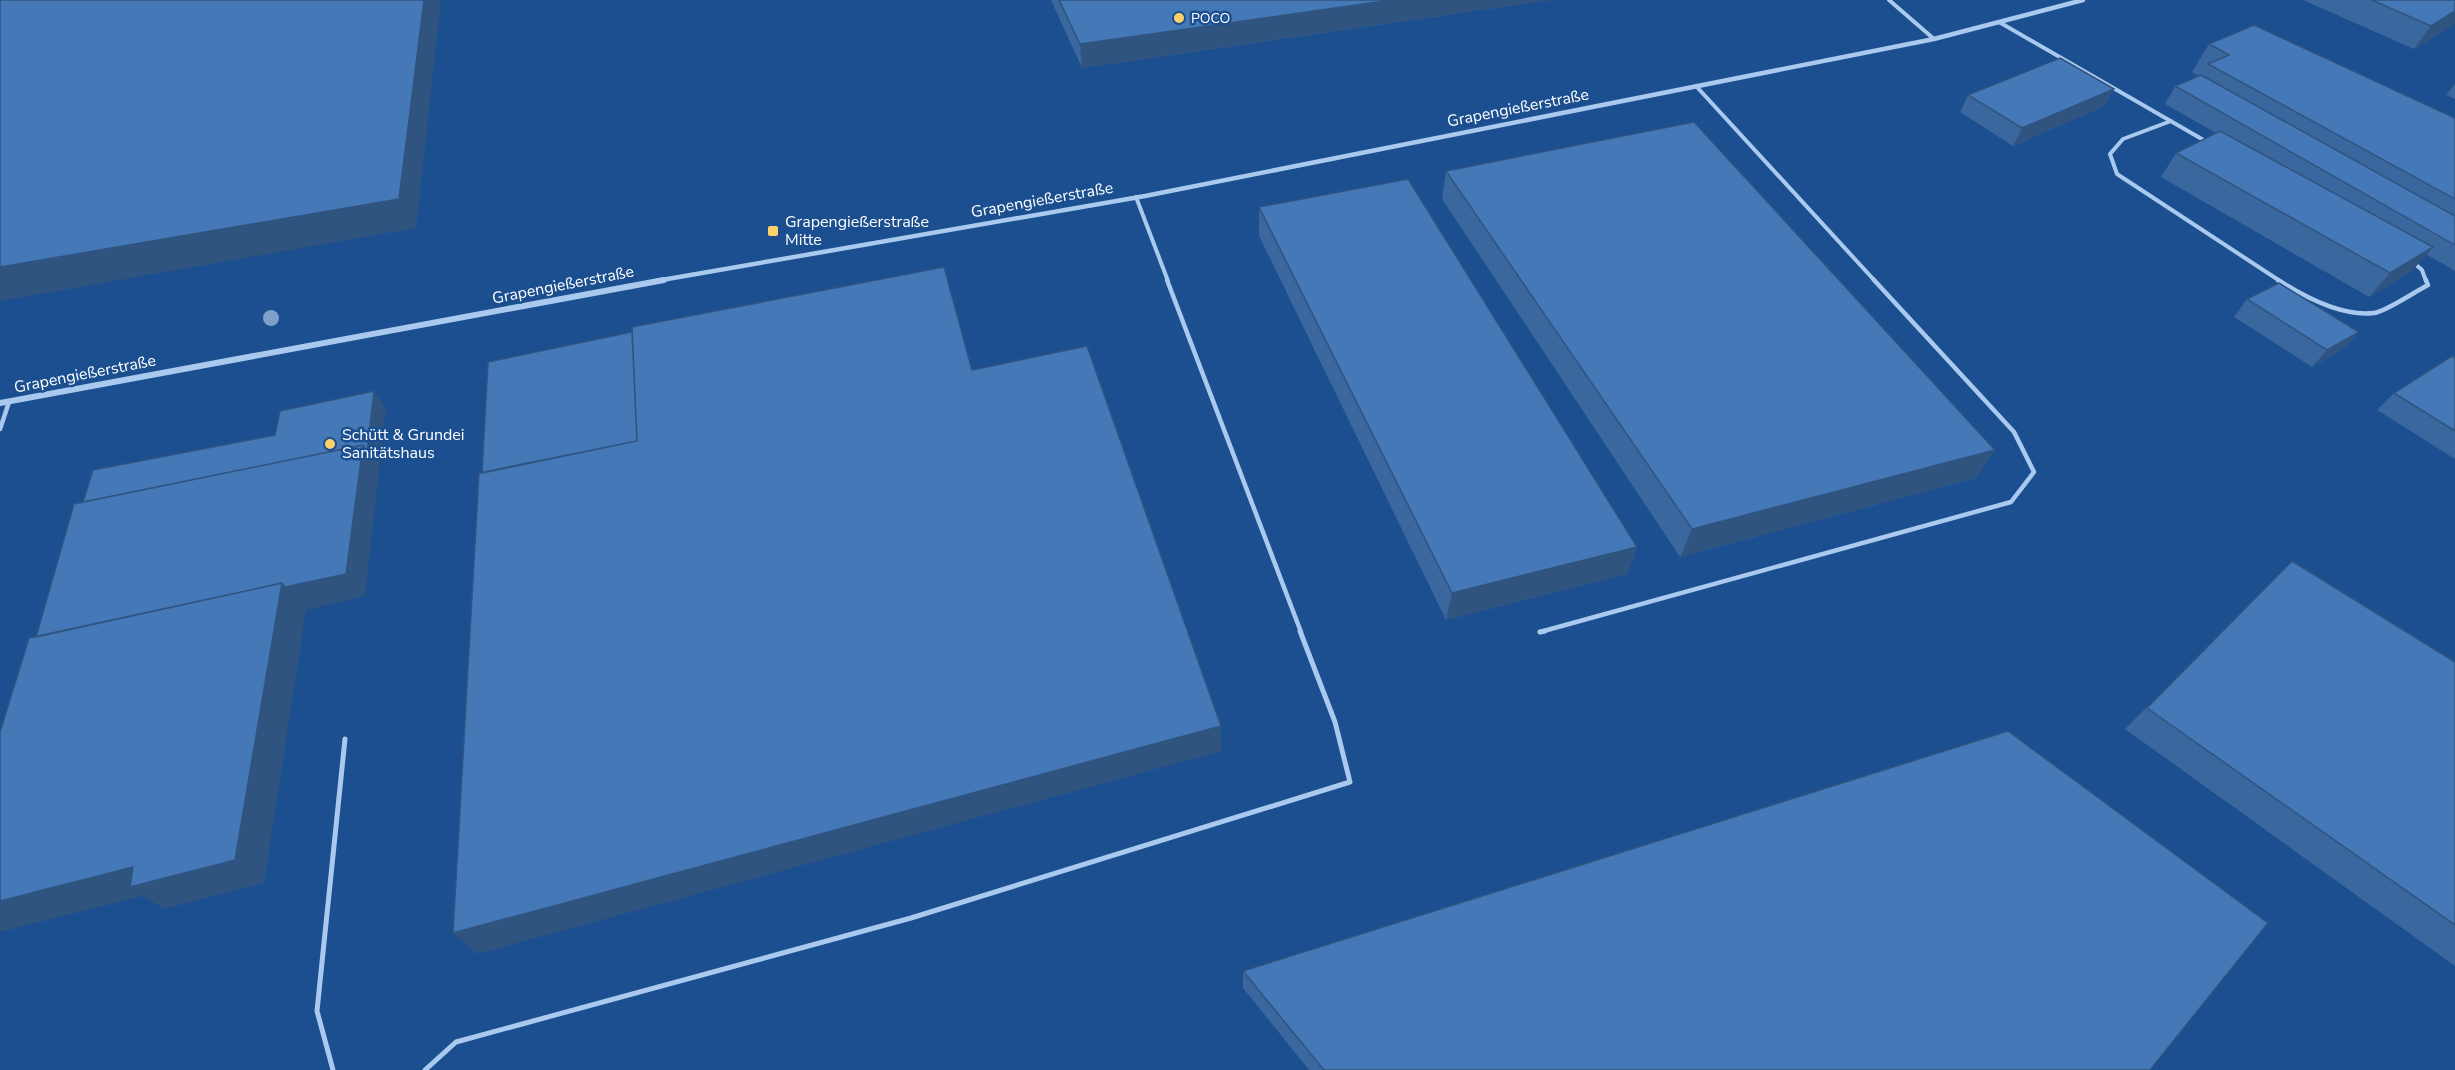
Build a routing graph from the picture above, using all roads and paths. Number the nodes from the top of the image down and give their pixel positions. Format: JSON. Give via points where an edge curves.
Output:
{"nodes":[{"id":1,"x":1889,"y":0,"type":"edge"},
{"id":2,"x":2083,"y":0,"type":"edge"},
{"id":3,"x":1999,"y":22,"type":"junction"},
{"id":4,"x":1934,"y":39,"type":"junction"},
{"id":5,"x":1696,"y":87,"type":"junction"},
{"id":6,"x":2171,"y":121,"type":"junction"},
{"id":7,"x":2211,"y":144,"type":"edge"},
{"id":8,"x":1136,"y":198,"type":"junction"},
{"id":9,"x":2409,"y":259,"type":"edge"},
{"id":10,"x":9,"y":402,"type":"junction"},
{"id":11,"x":0,"y":403,"type":"edge"},
{"id":12,"x":0,"y":429,"type":"edge"},
{"id":13,"x":1540,"y":632,"type":"dead end"},
{"id":14,"x":345,"y":739,"type":"dead end"},
{"id":15,"x":333,"y":1070,"type":"edge"},
{"id":16,"x":425,"y":1070,"type":"edge"}],
"edges":[{"from":1,"to":4,"type":"lane"},
{"from":2,"to":3,"type":"street","name":"Grapengießerstraße"},
{"from":3,"to":4,"type":"street","name":"Grapengießerstraße"},
{"from":3,"to":6,"type":"lane"},
{"from":4,"to":5,"type":"street","name":"Grapengießerstraße"},
{"from":5,"to":8,"type":"street","name":"Grapengießerstraße"},
{"from":5,"to":13,"type":"lane","via":[[2014,432],[2034,472],[2011,502]]},
{"from":6,"to":7,"type":"lane"},
{"from":6,"to":9,"type":"lane","via":[[2123,139],[2110,154],[2117,174],[2304,297],[2345,310],[2375,313],[2428,285],[2422,270]]},
{"from":8,"to":10,"type":"street","name":"Grapengießerstraße","via":[[738,266]]},
{"from":8,"to":16,"type":"lane","via":[[1335,722],[1350,782],[911,918],[456,1042]]},
{"from":10,"to":11,"type":"street","name":"Grapengießerstraße"},
{"from":10,"to":12,"type":"lane"},
{"from":14,"to":15,"type":"lane","via":[[317,1011]]}]}
